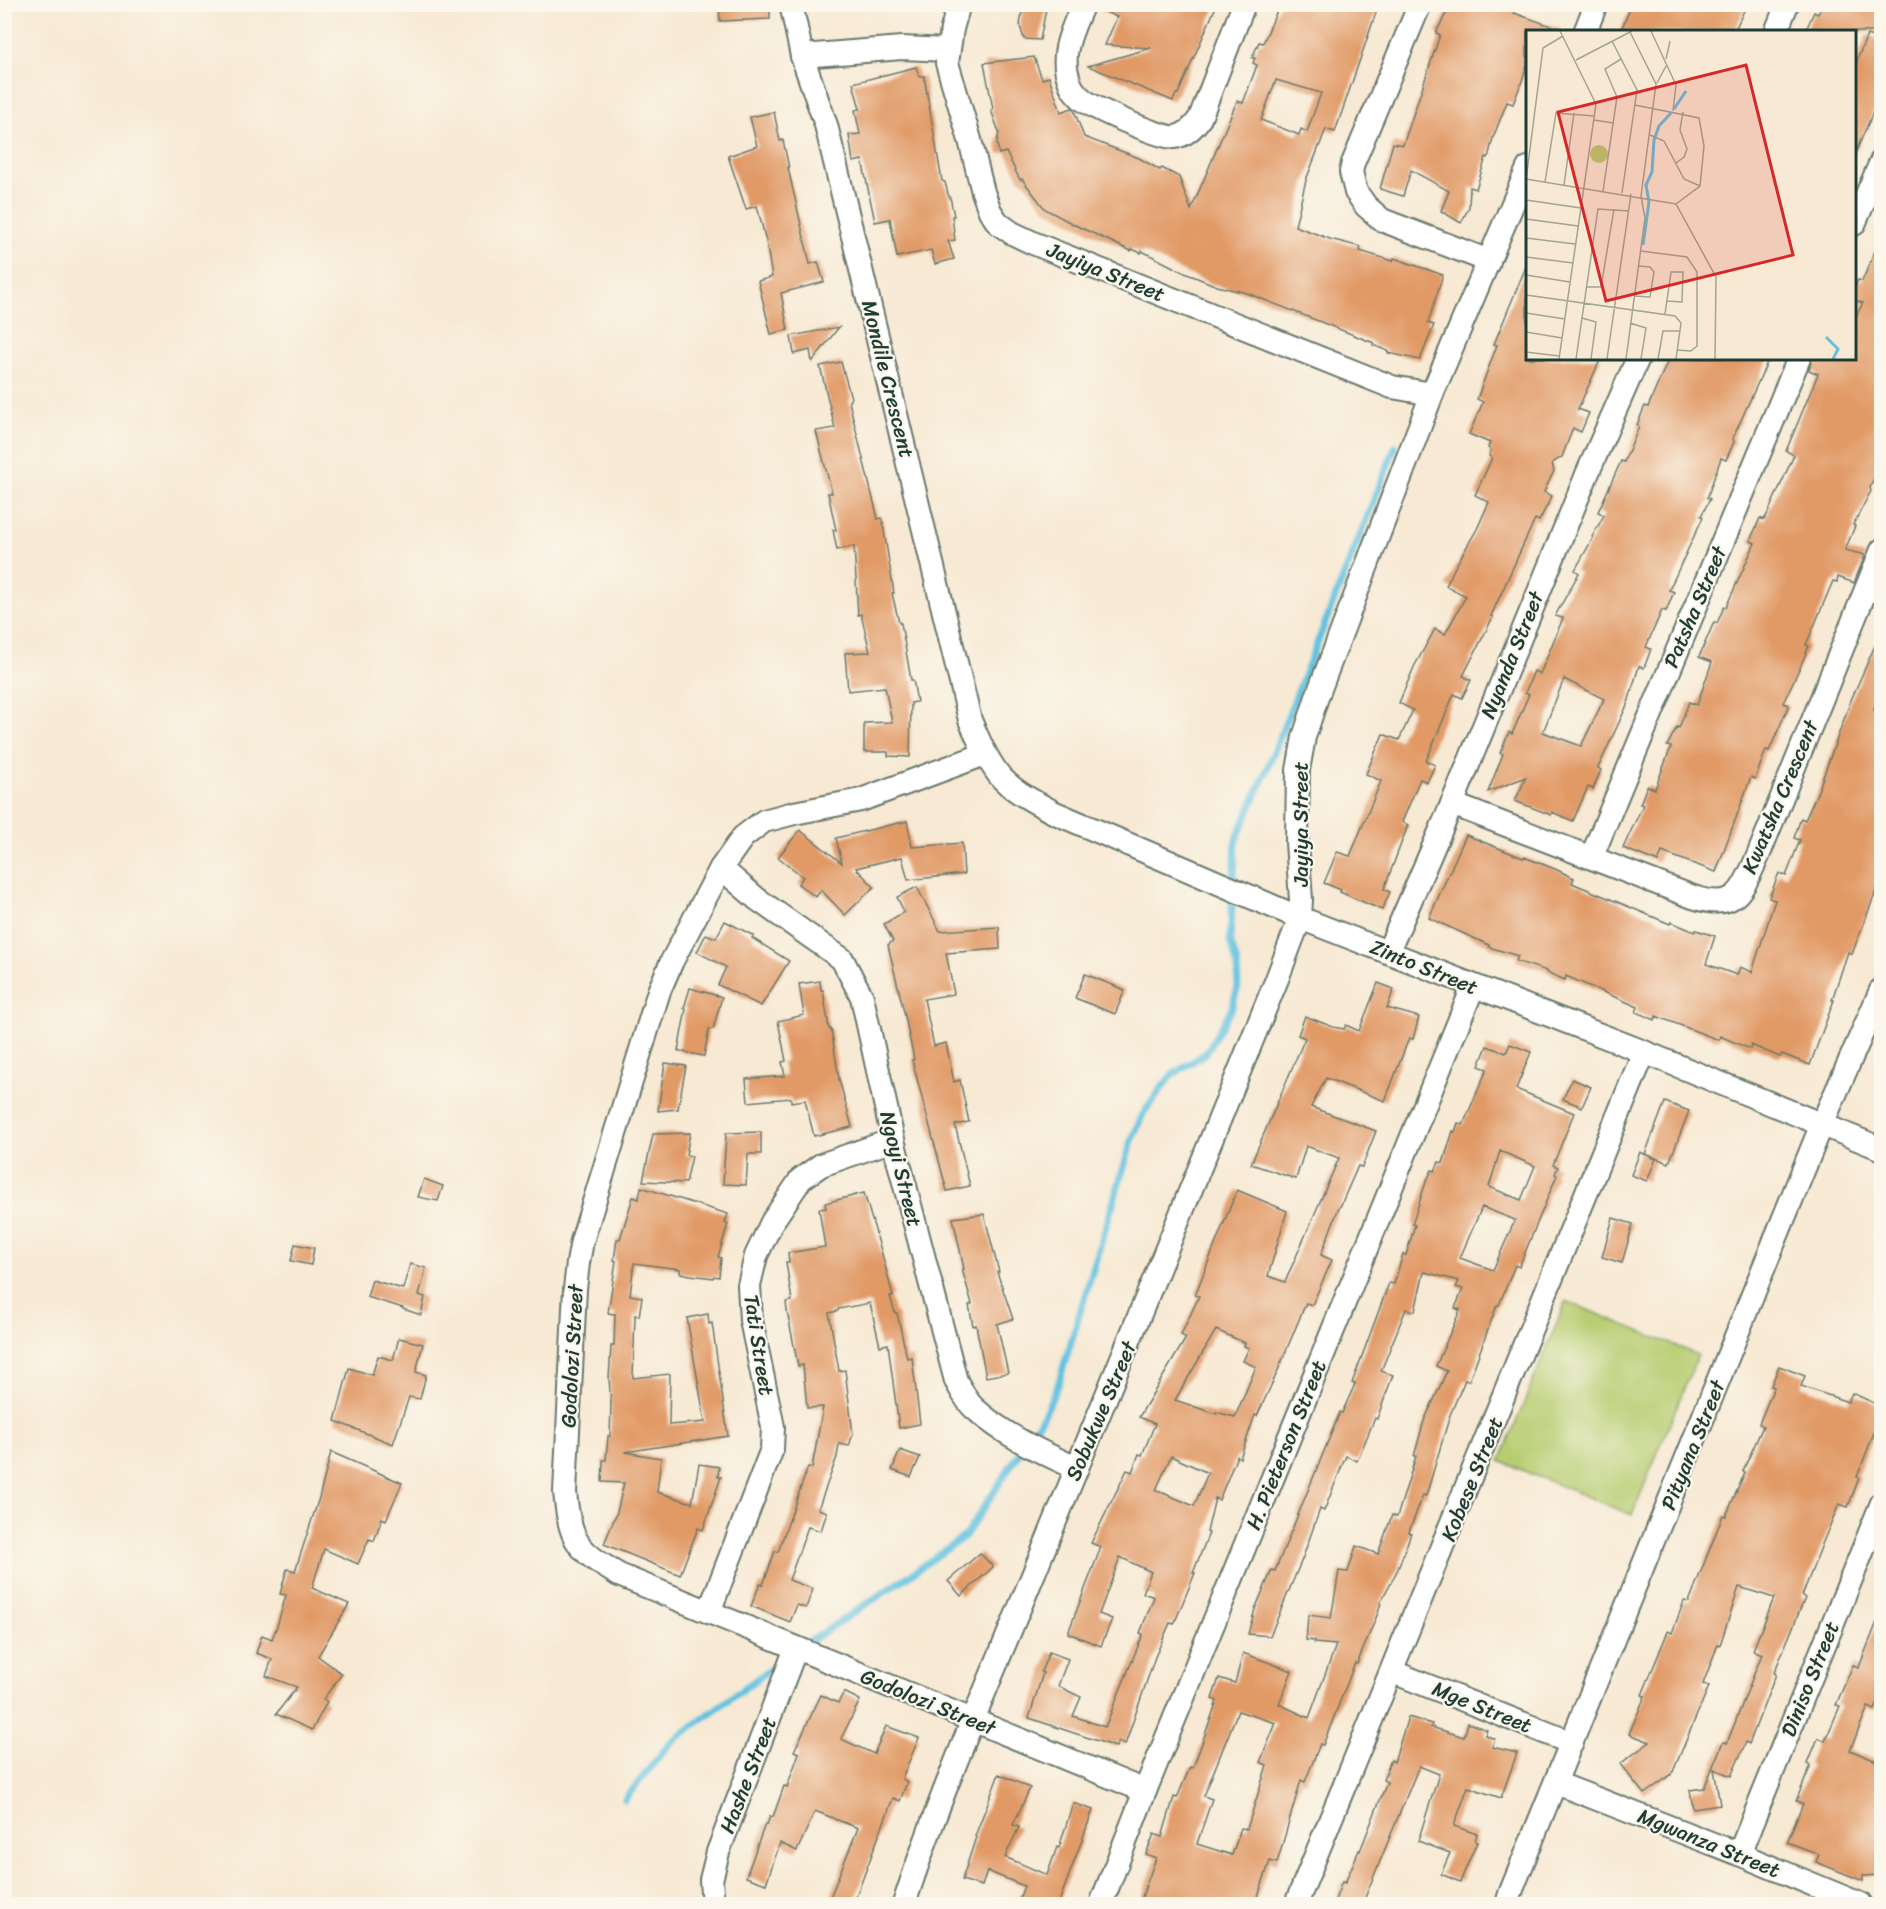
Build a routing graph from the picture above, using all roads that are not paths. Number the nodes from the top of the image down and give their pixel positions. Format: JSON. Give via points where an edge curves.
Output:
{"nodes":[{"id":1,"x":790,"y":4,"type":"edge"},
{"id":2,"x":959,"y":4,"type":"edge"},
{"id":3,"x":1083,"y":4,"type":"edge"},
{"id":4,"x":1244,"y":4,"type":"edge"},
{"id":5,"x":1419,"y":4,"type":"edge"},
{"id":6,"x":1596,"y":4,"type":"edge"},
{"id":7,"x":1787,"y":4,"type":"edge"},
{"id":8,"x":1586,"y":30,"type":"edge"},
{"id":9,"x":1777,"y":30,"type":"edge"},
{"id":10,"x":948,"y":50,"type":"junction"},
{"id":11,"x":802,"y":56,"type":"junction"},
{"id":12,"x":1881,"y":160,"type":"edge"},
{"id":13,"x":1526,"y":170,"type":"edge"},
{"id":14,"x":1856,"y":219,"type":"edge"},
{"id":15,"x":1489,"y":261,"type":"junction"},
{"id":16,"x":1637,"y":360,"type":"edge"},
{"id":17,"x":1797,"y":360,"type":"edge"},
{"id":18,"x":1432,"y":394,"type":"junction"},
{"id":19,"x":1881,"y":550,"type":"edge"},
{"id":20,"x":985,"y":754,"type":"junction"},
{"id":21,"x":1452,"y":804,"type":"junction"},
{"id":22,"x":1592,"y":856,"type":"junction"},
{"id":23,"x":721,"y":868,"type":"junction"},
{"id":24,"x":1300,"y":918,"type":"junction"},
{"id":25,"x":1388,"y":952,"type":"junction"},
{"id":26,"x":1473,"y":987,"type":"junction"},
{"id":27,"x":1881,"y":987,"type":"edge"},
{"id":28,"x":1644,"y":1052,"type":"junction"},
{"id":29,"x":1822,"y":1125,"type":"junction"},
{"id":30,"x":893,"y":1140,"type":"junction"},
{"id":31,"x":1881,"y":1149,"type":"edge"},
{"id":32,"x":1076,"y":1468,"type":"junction"},
{"id":33,"x":1881,"y":1503,"type":"edge"},
{"id":34,"x":709,"y":1612,"type":"junction"},
{"id":35,"x":796,"y":1648,"type":"junction"},
{"id":36,"x":1393,"y":1672,"type":"junction"},
{"id":37,"x":973,"y":1721,"type":"junction"},
{"id":38,"x":1572,"y":1743,"type":"junction"},
{"id":39,"x":1556,"y":1783,"type":"junction"},
{"id":40,"x":1145,"y":1791,"type":"junction"},
{"id":41,"x":1739,"y":1854,"type":"junction"},
{"id":42,"x":713,"y":1905,"type":"edge"},
{"id":43,"x":904,"y":1905,"type":"edge"},
{"id":44,"x":1101,"y":1905,"type":"edge"},
{"id":45,"x":1296,"y":1905,"type":"edge"},
{"id":46,"x":1508,"y":1905,"type":"edge"},
{"id":47,"x":1860,"y":1905,"type":"edge"}],
"edges":[{"from":1,"to":11,"type":"street","name":"Mondile Crescent"},
{"from":2,"to":10,"type":"street","name":"Jayiya Street"},
{"from":3,"to":4,"type":"street","via":[[1065,56],[1074,90],[1088,103],[1160,136],[1175,137],[1188,132],[1200,118]]},
{"from":5,"to":15,"type":"street","via":[[1353,162],[1352,181],[1361,200],[1382,220]]},
{"from":6,"to":8,"type":"street"},
{"from":7,"to":9,"type":"street"},
{"from":10,"to":11,"type":"street","via":[[902,48]]},
{"from":10,"to":18,"type":"street","name":"Jayiya Street","via":[[947,63],[990,211],[1012,233],[1392,387]]},
{"from":11,"to":20,"type":"street","name":"Mondile Crescent","via":[[826,125],[970,720]]},
{"from":12,"to":14,"type":"street"},
{"from":13,"to":15,"type":"street","name":"Jayiya Street"},
{"from":15,"to":18,"type":"street","name":"Jayiya Street"},
{"from":16,"to":21,"type":"street","name":"Nyanda Street"},
{"from":17,"to":22,"type":"street","name":"Patsha Street"},
{"from":18,"to":24,"type":"street","name":"Jayiya Street","via":[[1304,737],[1296,802]]},
{"from":19,"to":22,"type":"street","name":"Kwatsha Crescent","via":[[1741,890],[1732,898],[1710,902]]},
{"from":20,"to":23,"type":"street","name":"Godolozi Street","via":[[861,800],[764,821],[743,837]]},
{"from":20,"to":24,"type":"street","name":"Zinto Street","via":[[1000,777],[1053,812]]},
{"from":21,"to":22,"type":"street","name":"Kwatsha Crescent"},
{"from":21,"to":25,"type":"street","name":"Nyanda Street"},
{"from":23,"to":30,"type":"street","name":"Ngoyi Street","via":[[757,899],[842,959],[862,997]]},
{"from":23,"to":34,"type":"street","name":"Godolozi Street","via":[[659,991],[582,1241],[575,1289],[565,1492],[575,1540],[592,1558],[619,1575]]},
{"from":24,"to":25,"type":"street","name":"Zinto Street"},
{"from":24,"to":32,"type":"street","name":"Sobukwe Street"},
{"from":25,"to":26,"type":"street","name":"Zinto Street"},
{"from":26,"to":28,"type":"street","name":"Zinto Street"},
{"from":26,"to":40,"type":"street","name":"H. Pieterson Street"},
{"from":27,"to":29,"type":"street","name":"Pityana Street"},
{"from":28,"to":29,"type":"street","name":"Zinto Street"},
{"from":28,"to":36,"type":"street","name":"Kobese Street"},
{"from":29,"to":31,"type":"street","name":"Zinto Street"},
{"from":29,"to":38,"type":"street","name":"Pityana Street"},
{"from":30,"to":32,"type":"street","name":"Ngoyi Street","via":[[956,1380],[972,1407],[997,1427]]},
{"from":30,"to":34,"type":"street","name":"Tati Street","via":[[821,1165],[801,1179],[772,1222],[756,1256],[749,1285],[751,1320],[773,1427],[772,1449]]},
{"from":32,"to":37,"type":"street","name":"Sobukwe Street"},
{"from":33,"to":41,"type":"street","name":"Diniso Street"},
{"from":34,"to":35,"type":"street","name":"Godolozi Street"},
{"from":35,"to":37,"type":"street","name":"Godolozi Street"},
{"from":35,"to":42,"type":"street","name":"Hashe Street","via":[[718,1852],[711,1880]]},
{"from":36,"to":38,"type":"street","name":"Mge Street"},
{"from":36,"to":45,"type":"street","name":"Kobese Street"},
{"from":37,"to":40,"type":"street","name":"Godolozi Street"},
{"from":37,"to":43,"type":"street","name":"Sobukwe Street"},
{"from":38,"to":39,"type":"street","name":"Pityana Street"},
{"from":39,"to":41,"type":"street","name":"Mgwanza Street"},
{"from":39,"to":46,"type":"street","name":"Pityana Street"},
{"from":40,"to":44,"type":"street","name":"H. Pieterson Street"},
{"from":41,"to":47,"type":"street","name":"Mgwanza Street"}]}
